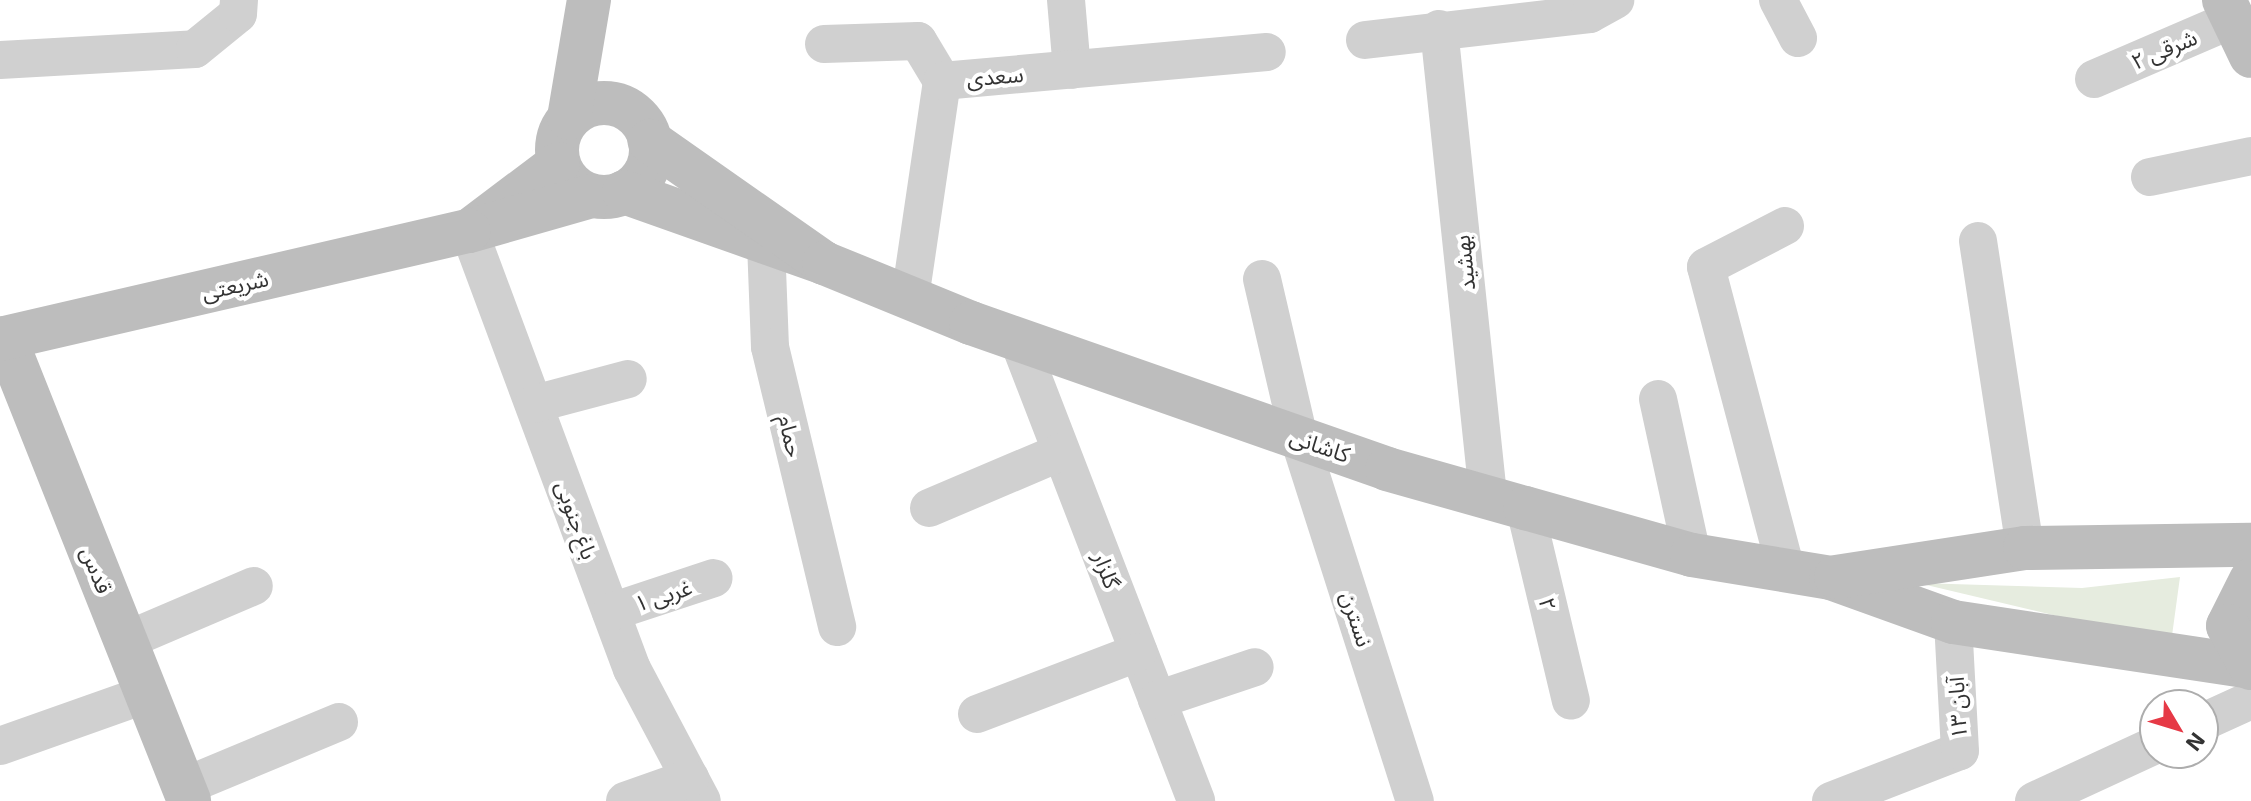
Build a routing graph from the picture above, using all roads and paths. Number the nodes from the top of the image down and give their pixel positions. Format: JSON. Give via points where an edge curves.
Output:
{"nodes":[{"id":1,"x":239,"y":0,"type":"edge"},
{"id":2,"x":589,"y":0,"type":"edge"},
{"id":3,"x":1066,"y":0,"type":"edge"},
{"id":4,"x":1615,"y":0,"type":"edge"},
{"id":5,"x":1778,"y":0,"type":"edge"},
{"id":6,"x":2236,"y":25,"type":"edge"},
{"id":7,"x":1439,"y":29,"type":"junction"},
{"id":8,"x":1798,"y":38,"type":"dead end"},
{"id":9,"x":1365,"y":40,"type":"dead end"},
{"id":10,"x":824,"y":44,"type":"dead end"},
{"id":11,"x":1267,"y":52,"type":"dead end"},
{"id":12,"x":0,"y":60,"type":"edge"},
{"id":13,"x":1072,"y":70,"type":"junction"},
{"id":14,"x":2094,"y":79,"type":"dead end"},
{"id":15,"x":942,"y":81,"type":"junction"},
{"id":16,"x":569,"y":118,"type":"junction"},
{"id":17,"x":637,"y":124,"type":"junction"},
{"id":18,"x":2251,"y":156,"type":"edge"},
{"id":19,"x":558,"y":164,"type":"junction"},
{"id":20,"x":2150,"y":177,"type":"dead end"},
{"id":21,"x":608,"y":194,"type":"junction"},
{"id":22,"x":1785,"y":226,"type":"dead end"},
{"id":23,"x":469,"y":231,"type":"junction"},
{"id":24,"x":1978,"y":241,"type":"dead end"},
{"id":25,"x":766,"y":243,"type":"junction"},
{"id":26,"x":824,"y":263,"type":"junction"},
{"id":27,"x":1262,"y":279,"type":"dead end"},
{"id":28,"x":910,"y":298,"type":"junction"},
{"id":29,"x":2,"y":338,"type":"edge"},
{"id":30,"x":1018,"y":339,"type":"junction"},
{"id":31,"x":628,"y":379,"type":"dead end"},
{"id":32,"x":1658,"y":399,"type":"dead end"},
{"id":33,"x":534,"y":404,"type":"junction"},
{"id":34,"x":1299,"y":438,"type":"junction"},
{"id":35,"x":1061,"y":452,"type":"junction"},
{"id":36,"x":1506,"y":502,"type":"junction"},
{"id":37,"x":929,"y":508,"type":"dead end"},
{"id":38,"x":2251,"y":545,"type":"edge"},
{"id":39,"x":2025,"y":548,"type":"junction"},
{"id":40,"x":1692,"y":555,"type":"junction"},
{"id":41,"x":1786,"y":569,"type":"junction"},
{"id":42,"x":714,"y":578,"type":"dead end"},
{"id":43,"x":1831,"y":578,"type":"junction"},
{"id":44,"x":2251,"y":580,"type":"edge"},
{"id":45,"x":254,"y":586,"type":"dead end"},
{"id":46,"x":611,"y":612,"type":"junction"},
{"id":47,"x":1953,"y":622,"type":"junction"},
{"id":48,"x":837,"y":627,"type":"dead end"},
{"id":49,"x":125,"y":641,"type":"junction"},
{"id":50,"x":1139,"y":652,"type":"junction"},
{"id":51,"x":1255,"y":667,"type":"dead end"},
{"id":52,"x":2251,"y":678,"type":"edge"},
{"id":53,"x":144,"y":695,"type":"junction"},
{"id":54,"x":1157,"y":700,"type":"junction"},
{"id":55,"x":1571,"y":701,"type":"dead end"},
{"id":56,"x":2219,"y":707,"type":"edge"},
{"id":57,"x":977,"y":714,"type":"dead end"},
{"id":58,"x":339,"y":722,"type":"dead end"},
{"id":59,"x":0,"y":746,"type":"edge"},
{"id":60,"x":2139,"y":752,"type":"edge"},
{"id":61,"x":696,"y":789,"type":"edge"},
{"id":62,"x":186,"y":794,"type":"edge"},
{"id":63,"x":625,"y":801,"type":"edge"},
{"id":64,"x":1196,"y":801,"type":"edge"},
{"id":65,"x":1415,"y":801,"type":"edge"},
{"id":66,"x":1831,"y":801,"type":"edge"},
{"id":67,"x":2034,"y":801,"type":"edge"}],
"edges":[{"from":1,"to":12,"type":"street","via":[[238,14],[195,49]]},
{"from":2,"to":16,"type":"street"},
{"from":2,"to":17,"type":"street"},
{"from":3,"to":13,"type":"street"},
{"from":4,"to":7,"type":"street","via":[[1590,14]]},
{"from":5,"to":8,"type":"street"},
{"from":6,"to":14,"type":"street","name":"۲ شرقی"},
{"from":7,"to":9,"type":"street"},
{"from":7,"to":36,"type":"street","name":"بهشید"},
{"from":10,"to":15,"type":"street","via":[[918,41]]},
{"from":11,"to":13,"type":"street","name":"سعدی"},
{"from":13,"to":15,"type":"street","name":"سعدی"},
{"from":15,"to":28,"type":"street","name":"سعدی"},
{"from":16,"to":17,"type":"street","via":[[596,103]]},
{"from":16,"to":19,"type":"street","via":[[560,132]]},
{"from":17,"to":21,"type":"street","via":[[647,169]]},
{"from":17,"to":26,"type":"street"},
{"from":18,"to":20,"type":"street"},
{"from":19,"to":21,"type":"street","via":[[578,189]]},
{"from":19,"to":23,"type":"street"},
{"from":21,"to":23,"type":"street","name":"شریعتی"},
{"from":21,"to":25,"type":"street"},
{"from":22,"to":41,"type":"street","via":[[1706,267]]},
{"from":23,"to":29,"type":"street","name":"شریعتی"},
{"from":23,"to":33,"type":"street","name":"باغ جنوبی"},
{"from":24,"to":39,"type":"street"},
{"from":25,"to":26,"type":"street"},
{"from":25,"to":48,"type":"street","name":"حمام","via":[[770,347]]},
{"from":26,"to":28,"type":"street","name":"کاشانی"},
{"from":27,"to":34,"type":"street","name":"نسترن"},
{"from":28,"to":30,"type":"street","name":"کاشانی"},
{"from":29,"to":49,"type":"street","name":"قدس"},
{"from":30,"to":34,"type":"street","name":"کاشانی"},
{"from":30,"to":35,"type":"street","name":"گلزار"},
{"from":31,"to":33,"type":"street"},
{"from":32,"to":40,"type":"street"},
{"from":33,"to":46,"type":"street","name":"باغ جنوبی"},
{"from":34,"to":36,"type":"street","name":"کاشانی"},
{"from":34,"to":65,"type":"street","name":"نسترن"},
{"from":35,"to":37,"type":"street"},
{"from":35,"to":50,"type":"street","name":"گلزار"},
{"from":36,"to":40,"type":"street","name":"کاشانی"},
{"from":36,"to":55,"type":"street","name":"۲"},
{"from":38,"to":39,"type":"street"},
{"from":39,"to":43,"type":"street"},
{"from":40,"to":41,"type":"street","name":"کاشانی"},
{"from":41,"to":43,"type":"street","name":"کاشانی"},
{"from":42,"to":46,"type":"street","name":"۱ غربی"},
{"from":43,"to":47,"type":"street"},
{"from":44,"to":52,"type":"street","via":[[2228,626]]},
{"from":45,"to":49,"type":"street"},
{"from":46,"to":61,"type":"street","name":"باغ جنوبی","via":[[632,669]]},
{"from":47,"to":52,"type":"street"},
{"from":47,"to":66,"type":"street","name":"۱۳ آبان","via":[[1960,751]]},
{"from":49,"to":53,"type":"street","name":"قدس"},
{"from":50,"to":54,"type":"street","name":"گلزار"},
{"from":50,"to":57,"type":"street"},
{"from":51,"to":54,"type":"street"},
{"from":52,"to":56,"type":"street"},
{"from":53,"to":59,"type":"street"},
{"from":53,"to":62,"type":"street","name":"قدس"},
{"from":54,"to":64,"type":"street","name":"گلزار"},
{"from":58,"to":62,"type":"street"},
{"from":60,"to":67,"type":"street"},
{"from":61,"to":63,"type":"street"}]}
